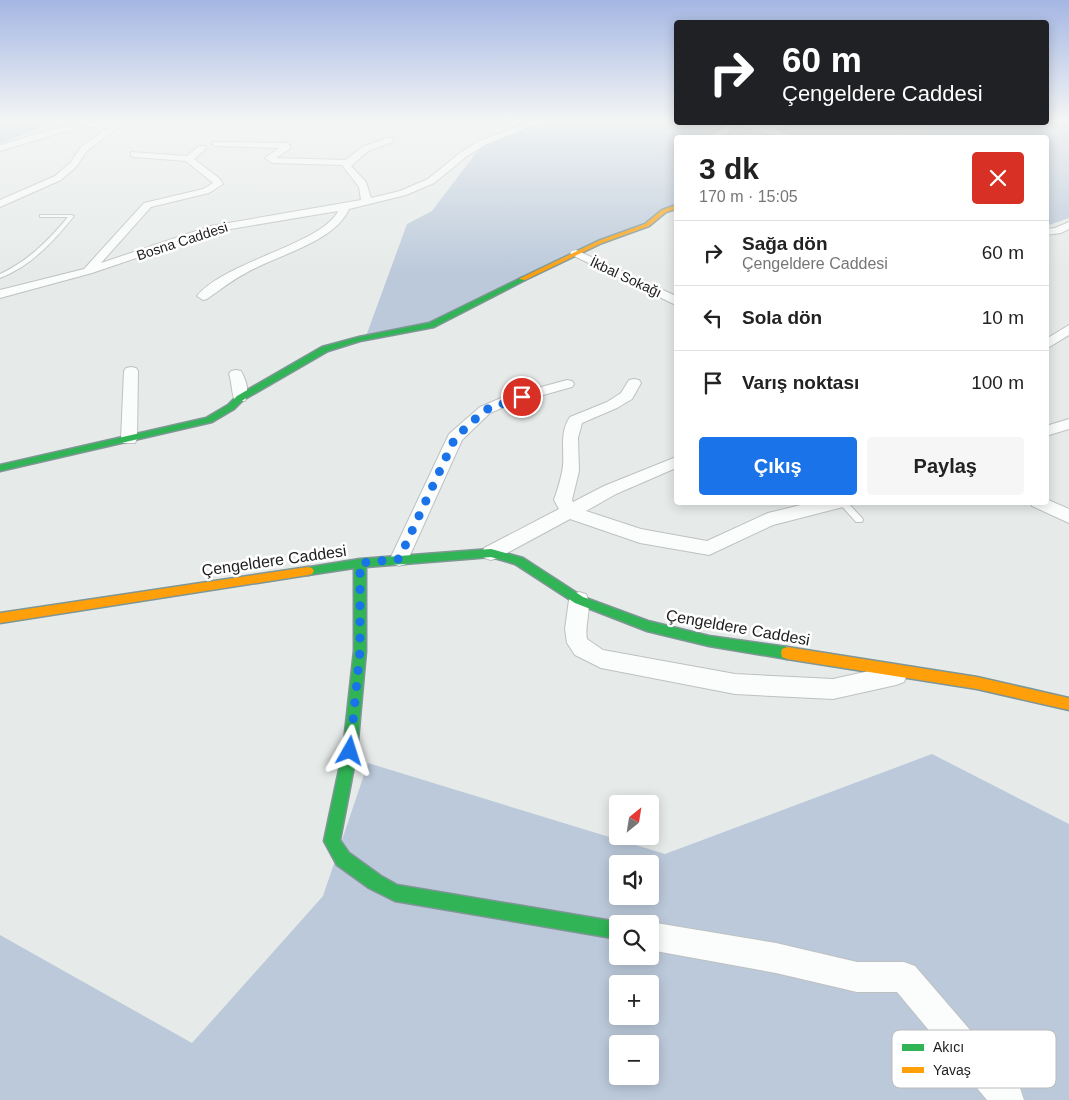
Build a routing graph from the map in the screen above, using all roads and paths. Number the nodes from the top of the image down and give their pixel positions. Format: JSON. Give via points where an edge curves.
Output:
{"nodes":[{"id":1,"x":67,"y":170,"type":"edge"},
{"id":2,"x":202,"y":170,"type":"edge"},
{"id":3,"x":350,"y":170,"type":"edge"},
{"id":4,"x":444,"y":170,"type":"edge"},
{"id":5,"x":366,"y":202,"type":"junction"},
{"id":6,"x":0,"y":204,"type":"edge"},
{"id":7,"x":345,"y":207,"type":"junction"},
{"id":8,"x":674,"y":208,"type":"edge"},
{"id":9,"x":42,"y":216,"type":"dead end"},
{"id":10,"x":1069,"y":225,"type":"edge"},
{"id":11,"x":1049,"y":232,"type":"edge"},
{"id":12,"x":576,"y":253,"type":"junction"},
{"id":13,"x":88,"y":271,"type":"junction"},
{"id":14,"x":0,"y":276,"type":"edge"},
{"id":15,"x":0,"y":294,"type":"edge"},
{"id":16,"x":204,"y":296,"type":"dead end"},
{"id":17,"x":674,"y":300,"type":"edge"},
{"id":18,"x":1069,"y":329,"type":"edge"},
{"id":19,"x":1049,"y":343,"type":"edge"},
{"id":20,"x":131,"y":371,"type":"dead end"},
{"id":21,"x":236,"y":374,"type":"dead end"},
{"id":22,"x":634,"y":383,"type":"dead end"},
{"id":23,"x":567,"y":384,"type":"dead end"},
{"id":24,"x":240,"y":398,"type":"junction"},
{"id":25,"x":1069,"y":424,"type":"edge"},
{"id":26,"x":1049,"y":430,"type":"edge"},
{"id":27,"x":129,"y":439,"type":"junction"},
{"id":28,"x":674,"y":463,"type":"edge"},
{"id":29,"x":0,"y":468,"type":"edge"},
{"id":30,"x":830,"y":505,"type":"edge"},
{"id":31,"x":845,"y":505,"type":"edge"},
{"id":32,"x":1044,"y":505,"type":"edge"},
{"id":33,"x":569,"y":512,"type":"junction"},
{"id":34,"x":1069,"y":517,"type":"edge"},
{"id":35,"x":859,"y":520,"type":"dead end"},
{"id":36,"x":490,"y":553,"type":"junction"},
{"id":37,"x":399,"y":559,"type":"junction"},
{"id":38,"x":360,"y":563,"type":"junction"},
{"id":39,"x":579,"y":600,"type":"junction"},
{"id":40,"x":0,"y":618,"type":"edge"},
{"id":41,"x":912,"y":671,"type":"junction"},
{"id":42,"x":1069,"y":704,"type":"edge"},
{"id":43,"x":609,"y":929,"type":"edge"},
{"id":44,"x":659,"y":938,"type":"edge"},
{"id":45,"x":949,"y":1030,"type":"edge"},
{"id":46,"x":998,"y":1088,"type":"edge"},
{"id":47,"x":1008,"y":1100,"type":"edge"}],
"edges":[{"from":1,"to":6,"type":"street","via":[[58,178]]},
{"from":2,"to":13,"type":"street","via":[[218,184],[206,192],[145,206]]},
{"from":3,"to":5,"type":"street","via":[[365,188]]},
{"from":4,"to":5,"type":"street","name":"Bosna Caddesi","via":[[431,181],[403,193]]},
{"from":5,"to":7,"type":"street","name":"Bosna Caddesi"},
{"from":7,"to":13,"type":"street","name":"Bosna Caddesi","via":[[211,229]]},
{"from":7,"to":16,"type":"street","via":[[340,218],[321,232],[240,272]]},
{"from":8,"to":12,"type":"street","via":[[664,211],[647,225]]},
{"from":9,"to":14,"type":"lane","via":[[72,216],[33,258]]},
{"from":10,"to":11,"type":"street"},
{"from":12,"to":17,"type":"street","name":"İkbal Sokağı"},
{"from":12,"to":24,"type":"street","via":[[431,325],[325,349]]},
{"from":13,"to":15,"type":"street","name":"Bosna Caddesi"},
{"from":18,"to":19,"type":"street"},
{"from":20,"to":27,"type":"street"},
{"from":21,"to":24,"type":"street"},
{"from":22,"to":33,"type":"street","via":[[627,396],[575,420],[570,438],[570,471],[563,500]]},
{"from":23,"to":37,"type":"street","via":[[485,410],[455,438]]},
{"from":24,"to":27,"type":"street","via":[[232,407],[209,420]]},
{"from":25,"to":26,"type":"street"},
{"from":27,"to":29,"type":"street"},
{"from":28,"to":33,"type":"street","via":[[610,490]]},
{"from":30,"to":33,"type":"street","via":[[768,520],[709,548],[640,536]]},
{"from":31,"to":35,"type":"lane"},
{"from":32,"to":34,"type":"street"},
{"from":33,"to":36,"type":"street"},
{"from":36,"to":37,"type":"street","name":"Çengeldere Caddesi"},
{"from":36,"to":39,"type":"street","name":"Çengeldere Caddesi","via":[[519,561]]},
{"from":37,"to":38,"type":"street","name":"Çengeldere Caddesi"},
{"from":38,"to":40,"type":"street","name":"Çengeldere Caddesi"},
{"from":38,"to":43,"type":"street","via":[[359,660],[350,751],[332,841],[343,859],[395,893]]},
{"from":39,"to":41,"type":"street","name":"Çengeldere Caddesi","via":[[647,626],[709,641]]},
{"from":39,"to":41,"type":"street","via":[[575,637],[579,647],[601,659],[736,684],[833,690]]},
{"from":41,"to":42,"type":"street","name":"Çengeldere Caddesi"},
{"from":44,"to":45,"type":"street","via":[[776,958],[857,977],[904,977]]},
{"from":46,"to":47,"type":"street"}]}
